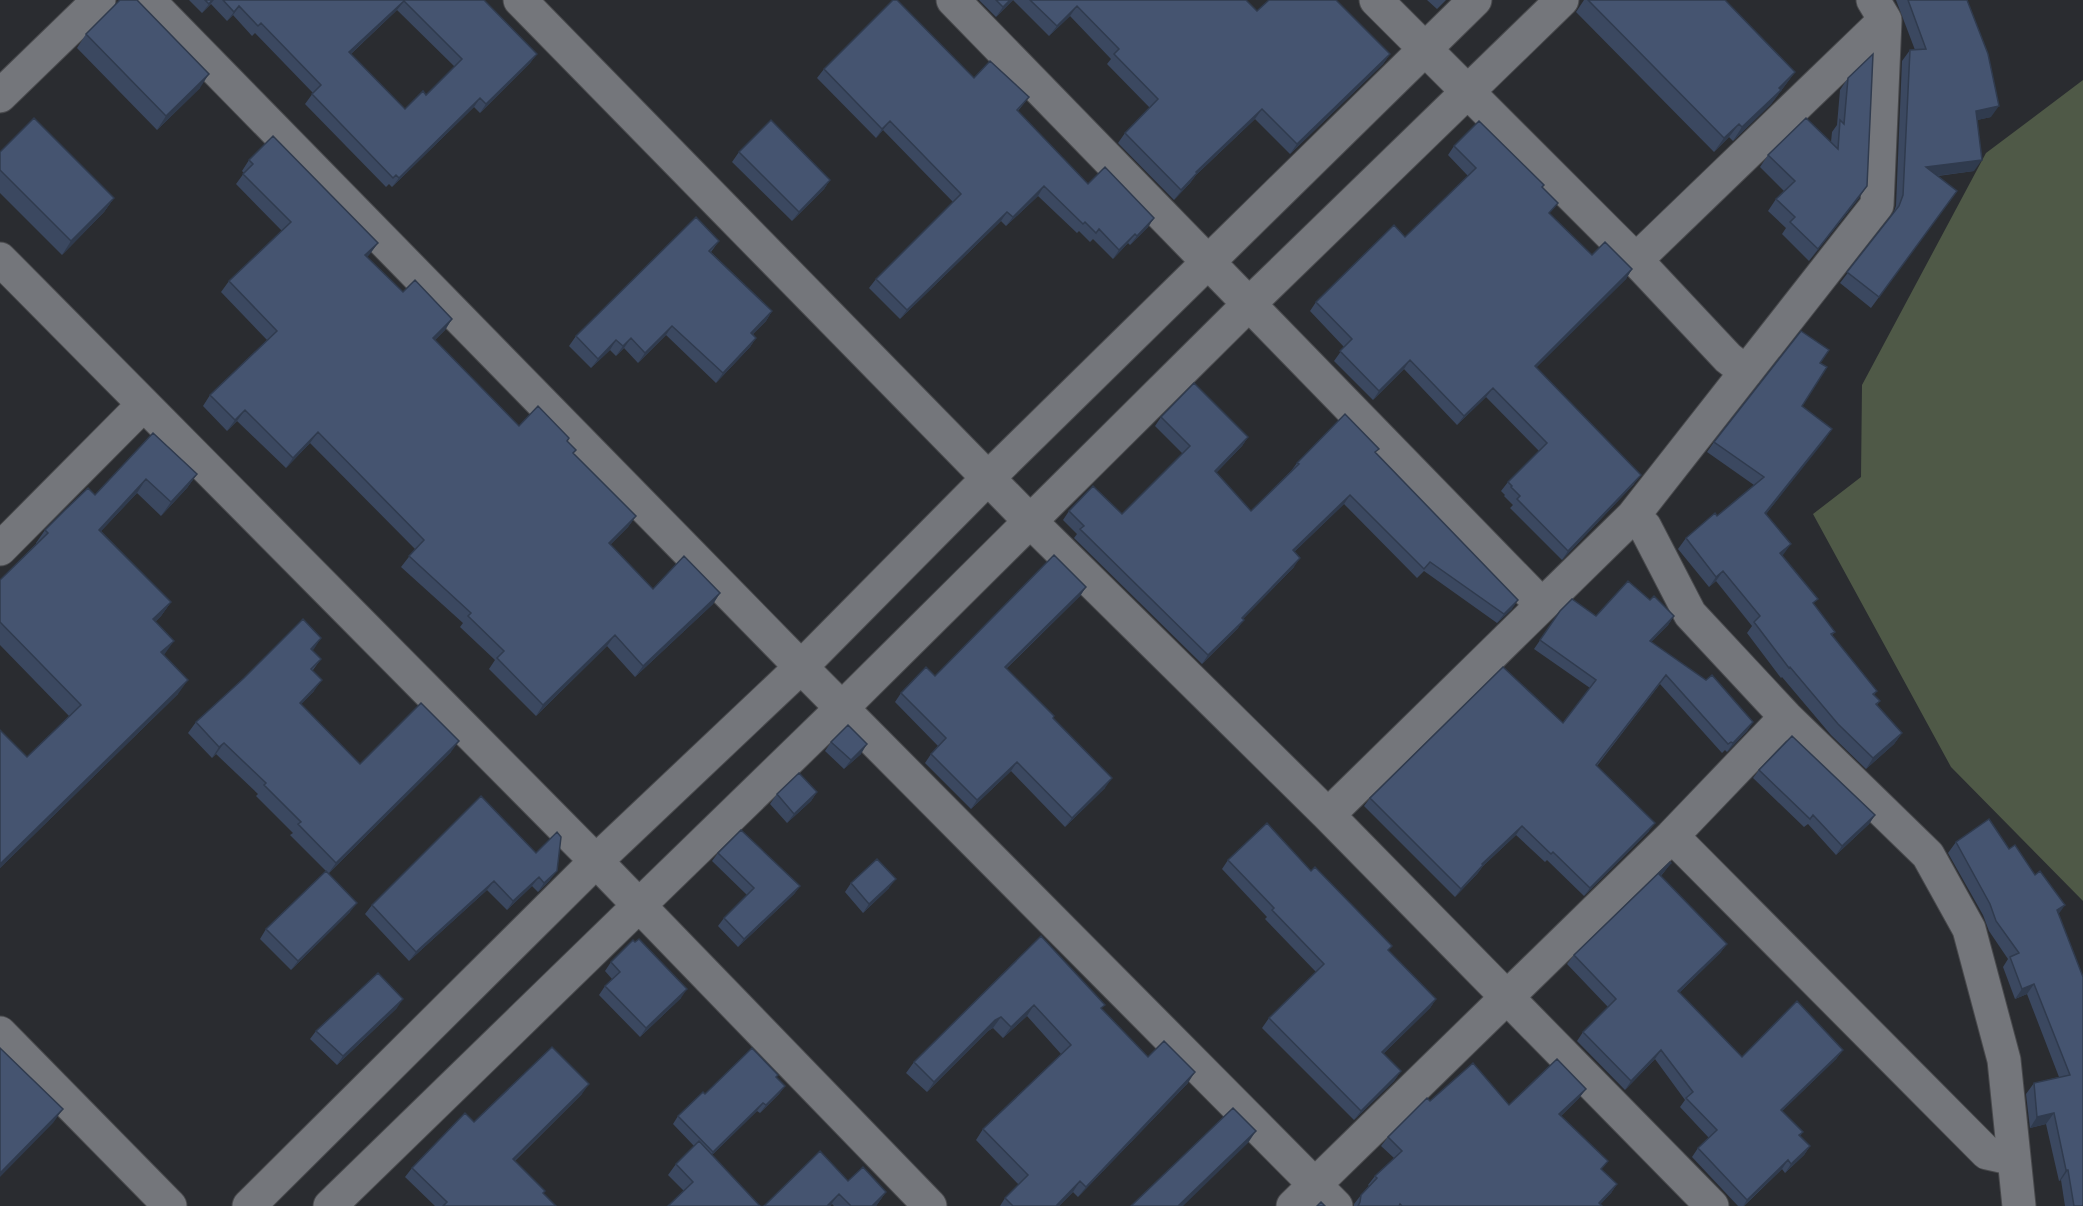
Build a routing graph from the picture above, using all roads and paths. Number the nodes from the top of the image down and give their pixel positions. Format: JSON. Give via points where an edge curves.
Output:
{"nodes":[{"id":1,"x":99,"y":0,"type":"edge"},
{"id":2,"x":148,"y":0,"type":"edge"},
{"id":3,"x":520,"y":0,"type":"edge"},
{"id":4,"x":953,"y":0,"type":"edge"},
{"id":5,"x":1376,"y":0,"type":"edge"},
{"id":6,"x":1475,"y":0,"type":"edge"},
{"id":7,"x":1562,"y":0,"type":"edge"},
{"id":8,"x":1879,"y":10,"type":"edge"},
{"id":9,"x":1425,"y":49,"type":"junction"},
{"id":10,"x":1468,"y":94,"type":"junction"},
{"id":11,"x":0,"y":96,"type":"edge"},
{"id":12,"x":0,"y":259,"type":"edge"},
{"id":13,"x":1636,"y":261,"type":"junction"},
{"id":14,"x":1209,"y":262,"type":"junction"},
{"id":15,"x":1250,"y":303,"type":"junction"},
{"id":16,"x":1746,"y":372,"type":"junction"},
{"id":17,"x":143,"y":405,"type":"junction"},
{"id":18,"x":989,"y":477,"type":"junction"},
{"id":19,"x":1633,"y":516,"type":"junction"},
{"id":20,"x":1030,"y":520,"type":"junction"},
{"id":21,"x":0,"y":549,"type":"edge"},
{"id":22,"x":1542,"y":605,"type":"junction"},
{"id":23,"x":801,"y":667,"type":"junction"},
{"id":24,"x":842,"y":708,"type":"junction"},
{"id":25,"x":1786,"y":717,"type":"junction"},
{"id":26,"x":1328,"y":815,"type":"junction"},
{"id":27,"x":1672,"y":836,"type":"junction"},
{"id":28,"x":596,"y":861,"type":"junction"},
{"id":29,"x":638,"y":905,"type":"junction"},
{"id":30,"x":1506,"y":998,"type":"junction"},
{"id":31,"x":0,"y":1033,"type":"edge"},
{"id":32,"x":2013,"y":1159,"type":"junction"},
{"id":33,"x":1314,"y":1199,"type":"edge"},
{"id":34,"x":170,"y":1206,"type":"edge"},
{"id":35,"x":249,"y":1206,"type":"edge"},
{"id":36,"x":330,"y":1206,"type":"edge"},
{"id":37,"x":930,"y":1206,"type":"edge"},
{"id":38,"x":1712,"y":1206,"type":"edge"},
{"id":39,"x":2019,"y":1206,"type":"edge"}],
"edges":[{"from":1,"to":11,"type":"street"},
{"from":2,"to":23,"type":"street"},
{"from":3,"to":18,"type":"street"},
{"from":4,"to":14,"type":"street"},
{"from":5,"to":9,"type":"street"},
{"from":6,"to":9,"type":"street"},
{"from":7,"to":10,"type":"street"},
{"from":8,"to":13,"type":"street"},
{"from":8,"to":16,"type":"street","via":[[1877,205]]},
{"from":9,"to":10,"type":"street"},
{"from":9,"to":14,"type":"street"},
{"from":10,"to":13,"type":"street"},
{"from":10,"to":15,"type":"street"},
{"from":12,"to":17,"type":"street"},
{"from":13,"to":16,"type":"street"},
{"from":14,"to":15,"type":"street"},
{"from":14,"to":18,"type":"street"},
{"from":15,"to":20,"type":"street"},
{"from":15,"to":22,"type":"street"},
{"from":16,"to":19,"type":"street"},
{"from":17,"to":21,"type":"street"},
{"from":17,"to":28,"type":"street"},
{"from":18,"to":20,"type":"street"},
{"from":18,"to":23,"type":"street"},
{"from":19,"to":22,"type":"street"},
{"from":19,"to":25,"type":"street","via":[[1645,527],[1690,614]]},
{"from":20,"to":24,"type":"street"},
{"from":20,"to":26,"type":"street"},
{"from":22,"to":26,"type":"street"},
{"from":23,"to":24,"type":"street"},
{"from":23,"to":28,"type":"street"},
{"from":24,"to":29,"type":"street"},
{"from":24,"to":33,"type":"street"},
{"from":25,"to":27,"type":"street"},
{"from":25,"to":32,"type":"street","via":[[1928,855],[1969,929],[2004,1060]]},
{"from":26,"to":30,"type":"street"},
{"from":27,"to":30,"type":"street"},
{"from":27,"to":32,"type":"street","via":[[1987,1153]]},
{"from":28,"to":29,"type":"street"},
{"from":28,"to":35,"type":"street"},
{"from":29,"to":36,"type":"street"},
{"from":29,"to":37,"type":"street"},
{"from":30,"to":33,"type":"street"},
{"from":30,"to":38,"type":"street"},
{"from":31,"to":34,"type":"street"},
{"from":32,"to":39,"type":"street"}]}
